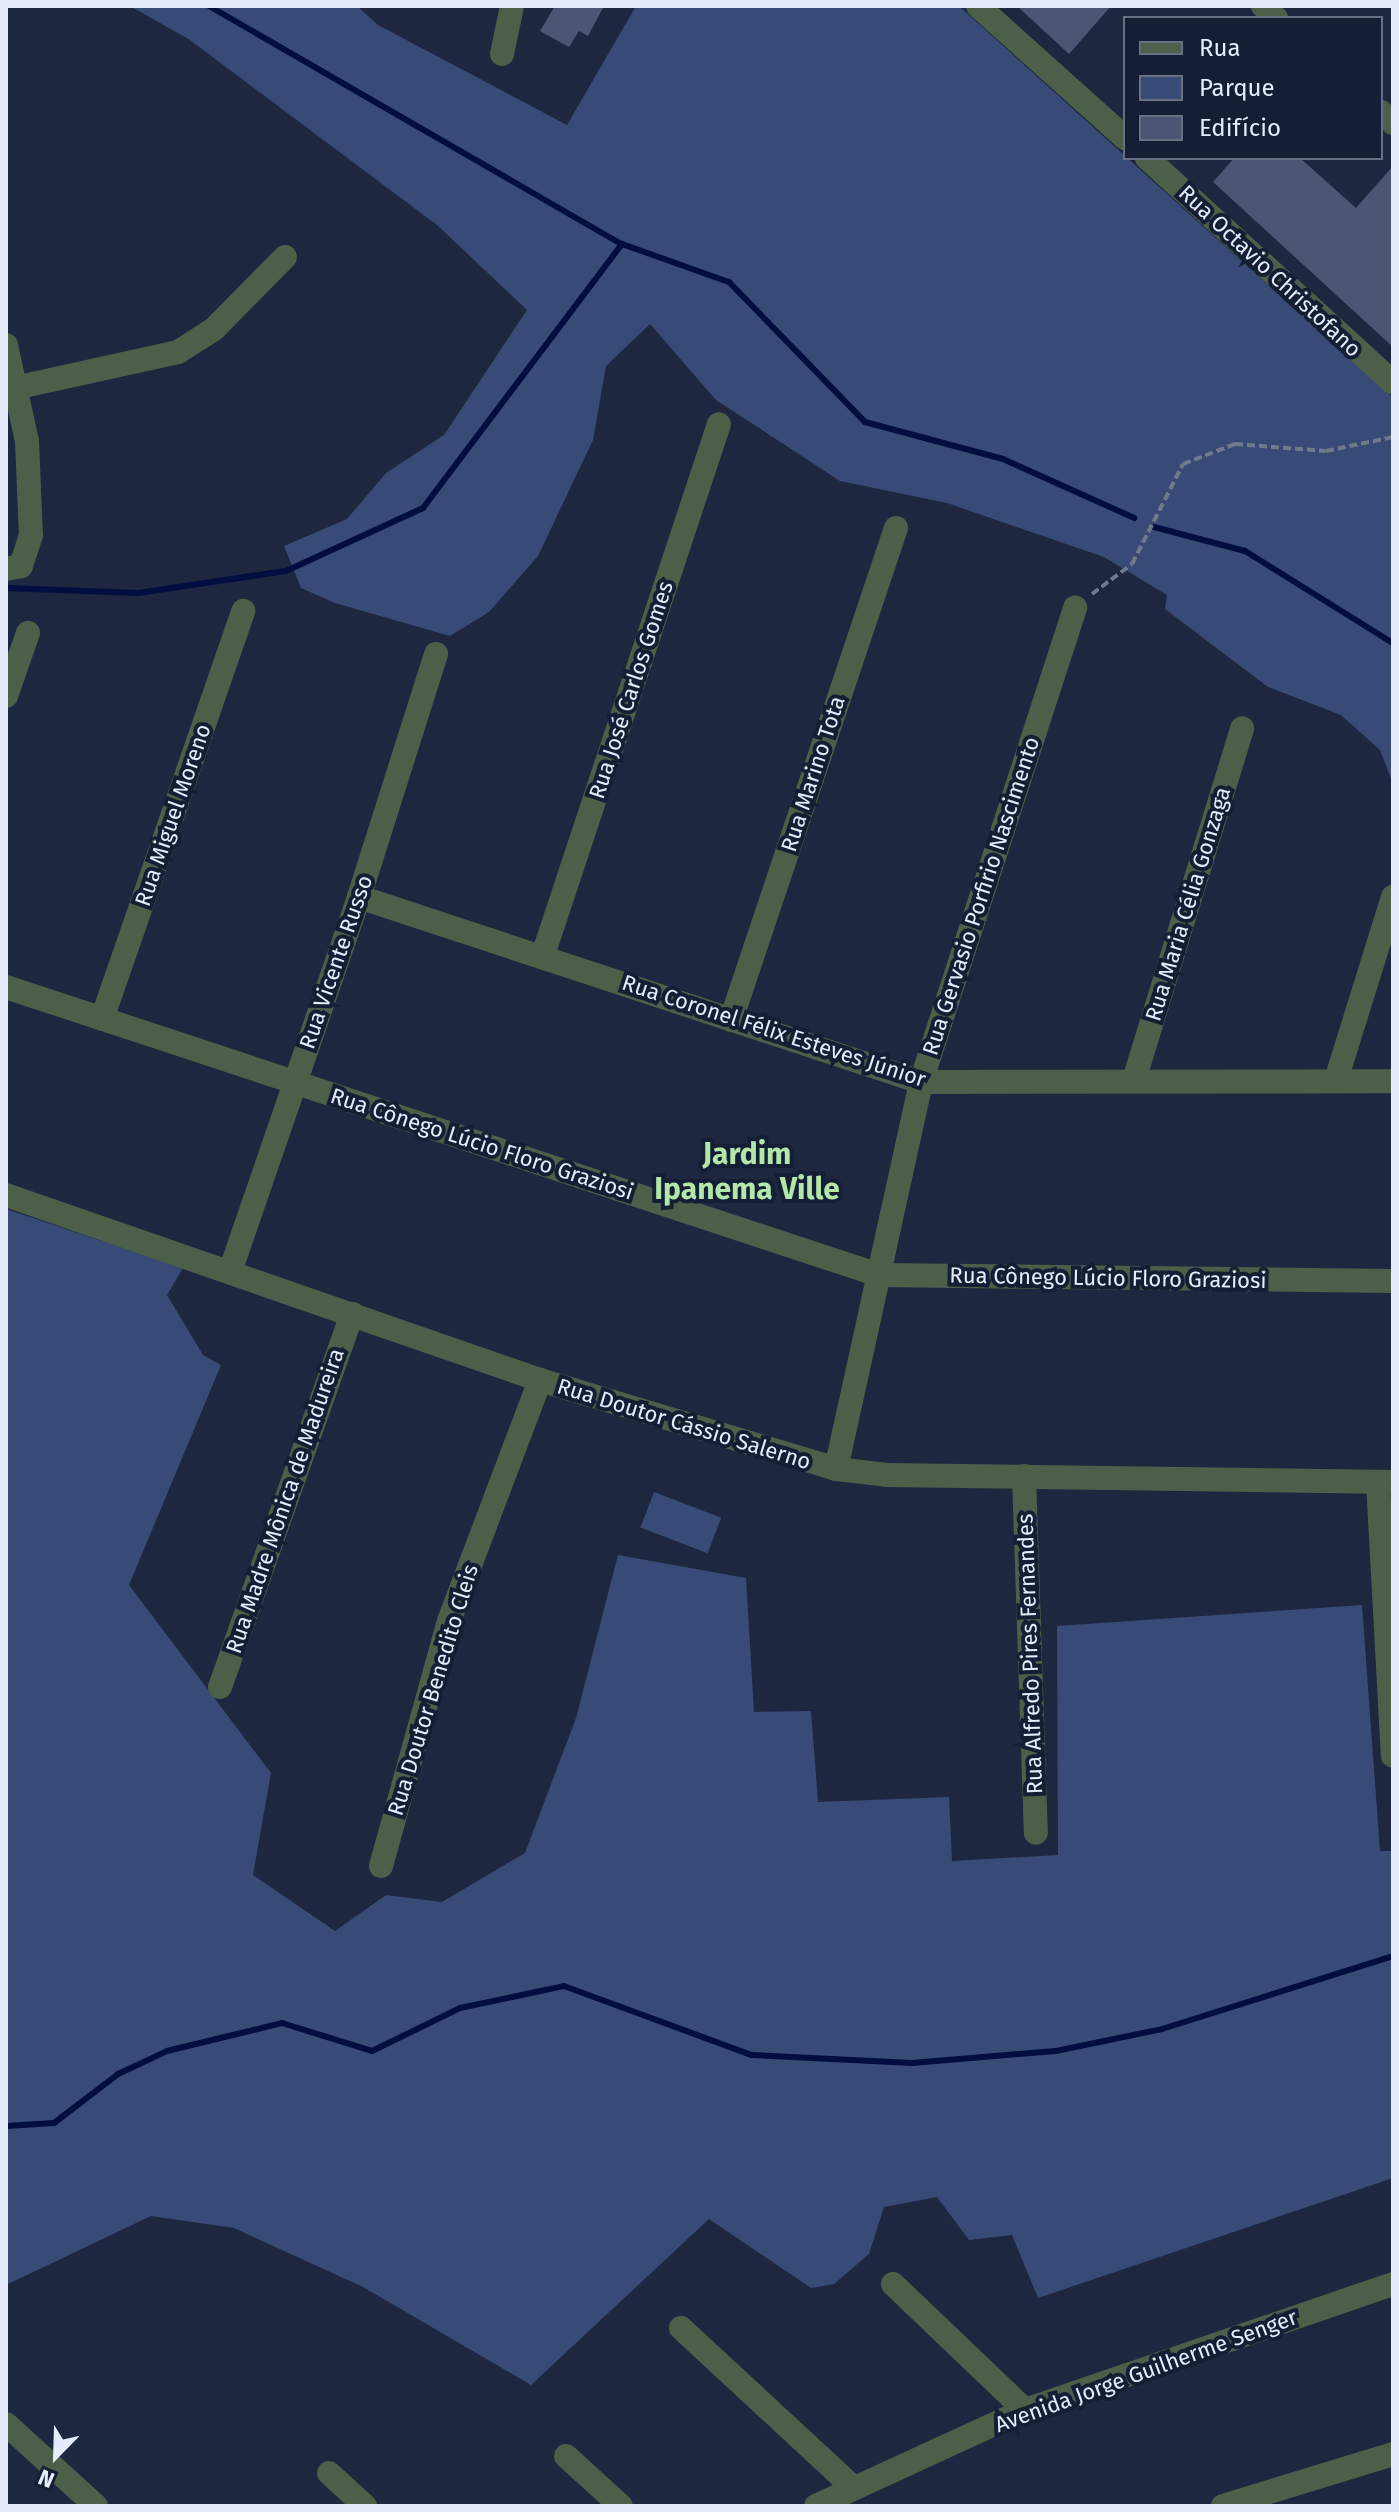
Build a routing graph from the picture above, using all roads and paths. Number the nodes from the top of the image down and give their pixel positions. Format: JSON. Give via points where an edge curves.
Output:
{"nodes":[{"id":1,"x":512,"y":6,"type":"edge"},
{"id":2,"x":978,"y":6,"type":"edge"},
{"id":3,"x":502,"y":54,"type":"dead end"},
{"id":4,"x":1123,"y":136,"type":"edge"},
{"id":5,"x":1151,"y":160,"type":"edge"},
{"id":6,"x":285,"y":257,"type":"dead end"},
{"id":7,"x":6,"y":345,"type":"edge"},
{"id":8,"x":1393,"y":383,"type":"edge"},
{"id":9,"x":19,"y":387,"type":"junction"},
{"id":10,"x":719,"y":424,"type":"dead end"},
{"id":11,"x":1393,"y":437,"type":"edge"},
{"id":12,"x":896,"y":528,"type":"dead end"},
{"id":13,"x":6,"y":569,"type":"edge"},
{"id":14,"x":1075,"y":607,"type":"joint"},
{"id":15,"x":243,"y":611,"type":"dead end"},
{"id":16,"x":28,"y":633,"type":"dead end"},
{"id":17,"x":436,"y":654,"type":"dead end"},
{"id":18,"x":6,"y":696,"type":"edge"},
{"id":19,"x":1242,"y":728,"type":"dead end"},
{"id":20,"x":359,"y":897,"type":"junction"},
{"id":21,"x":1393,"y":897,"type":"edge"},
{"id":22,"x":543,"y":955,"type":"junction"},
{"id":23,"x":6,"y":987,"type":"edge"},
{"id":24,"x":102,"y":1019,"type":"junction"},
{"id":25,"x":731,"y":1020,"type":"junction"},
{"id":26,"x":1134,"y":1080,"type":"junction"},
{"id":27,"x":1336,"y":1080,"type":"junction"},
{"id":28,"x":1393,"y":1081,"type":"edge"},
{"id":29,"x":295,"y":1082,"type":"junction"},
{"id":30,"x":921,"y":1082,"type":"junction"},
{"id":31,"x":6,"y":1195,"type":"edge"},
{"id":32,"x":231,"y":1269,"type":"junction"},
{"id":33,"x":879,"y":1275,"type":"junction"},
{"id":34,"x":1393,"y":1281,"type":"edge"},
{"id":35,"x":352,"y":1314,"type":"junction"},
{"id":36,"x":540,"y":1380,"type":"junction"},
{"id":37,"x":836,"y":1469,"type":"junction"},
{"id":38,"x":1024,"y":1476,"type":"junction"},
{"id":39,"x":1386,"y":1482,"type":"edge"},
{"id":40,"x":220,"y":1687,"type":"dead end"},
{"id":41,"x":1393,"y":1756,"type":"edge"},
{"id":42,"x":1036,"y":1833,"type":"dead end"},
{"id":43,"x":381,"y":1866,"type":"dead end"},
{"id":44,"x":893,"y":2284,"type":"dead end"},
{"id":45,"x":1393,"y":2284,"type":"edge"},
{"id":46,"x":681,"y":2328,"type":"dead end"},
{"id":47,"x":1025,"y":2410,"type":"junction"},
{"id":48,"x":6,"y":2424,"type":"edge"},
{"id":49,"x":1393,"y":2454,"type":"edge"},
{"id":50,"x":566,"y":2456,"type":"dead end"},
{"id":51,"x":329,"y":2473,"type":"dead end"},
{"id":52,"x":854,"y":2488,"type":"junction"},
{"id":53,"x":96,"y":2506,"type":"edge"},
{"id":54,"x":365,"y":2506,"type":"edge"},
{"id":55,"x":621,"y":2506,"type":"edge"},
{"id":56,"x":816,"y":2506,"type":"edge"},
{"id":57,"x":1223,"y":2506,"type":"edge"}],
"edges":[{"from":1,"to":3,"type":"street"},
{"from":2,"to":4,"type":"street"},
{"from":5,"to":8,"type":"street","name":"Rua Octavio Christofano"},
{"from":6,"to":9,"type":"street","via":[[214,329],[178,352]]},
{"from":7,"to":9,"type":"street"},
{"from":9,"to":13,"type":"street","via":[[31,535],[21,566]]},
{"from":10,"to":22,"type":"street","name":"Rua José Carlos Gomes"},
{"from":11,"to":14,"type":"path","via":[[1326,451],[1235,444],[1183,464],[1132,564]]},
{"from":12,"to":25,"type":"street","name":"Rua Marino Tota"},
{"from":14,"to":30,"type":"street","name":"Rua Gervasio Porfirio Nascimento"},
{"from":15,"to":24,"type":"street","name":"Rua Miguel Moreno"},
{"from":16,"to":18,"type":"street"},
{"from":17,"to":20,"type":"street","name":"Rua Vicente Russo"},
{"from":19,"to":26,"type":"street","name":"Rua Maria Célia Gonzaga"},
{"from":20,"to":22,"type":"street","name":"Rua Coronel Félix Esteves Júnior"},
{"from":20,"to":29,"type":"street","name":"Rua Vicente Russo"},
{"from":21,"to":27,"type":"street"},
{"from":22,"to":25,"type":"street","name":"Rua Coronel Félix Esteves Júnior"},
{"from":23,"to":24,"type":"street","name":"Rua Cônego Lúcio Floro Graziosi"},
{"from":24,"to":29,"type":"street","name":"Rua Cônego Lúcio Floro Graziosi"},
{"from":25,"to":30,"type":"street","name":"Rua Coronel Félix Esteves Júnior"},
{"from":26,"to":27,"type":"street","name":"Rua Coronel Félix Esteves Júnior"},
{"from":26,"to":30,"type":"street","name":"Rua Coronel Félix Esteves Júnior"},
{"from":27,"to":28,"type":"street","name":"Rua Coronel Félix Esteves Júnior"},
{"from":29,"to":32,"type":"street","name":"Rua Vicente Russo"},
{"from":29,"to":33,"type":"street","name":"Rua Cônego Lúcio Floro Graziosi"},
{"from":30,"to":33,"type":"street","name":"Rua Gervasio Porfirio Nascimento"},
{"from":31,"to":32,"type":"street","name":"Rua Doutor Cássio Salerno"},
{"from":32,"to":35,"type":"street","name":"Rua Doutor Cássio Salerno"},
{"from":33,"to":34,"type":"street","name":"Rua Cônego Lúcio Floro Graziosi"},
{"from":33,"to":37,"type":"street","name":"Rua Gervasio Porfirio Nascimento"},
{"from":35,"to":36,"type":"street","name":"Rua Doutor Cássio Salerno"},
{"from":35,"to":40,"type":"street","name":"Rua Madre Mônica de Madureira"},
{"from":36,"to":37,"type":"street","name":"Rua Doutor Cássio Salerno"},
{"from":36,"to":43,"type":"street","name":"Rua Doutor Benedito Cleis","via":[[449,1621]]},
{"from":37,"to":38,"type":"street","name":"Rua Doutor Cássio Salerno","via":[[887,1475]]},
{"from":38,"to":39,"type":"street","name":"Rua Doutor Cássio Salerno"},
{"from":38,"to":42,"type":"street","name":"Rua Alfredo Pires Fernandes"},
{"from":39,"to":41,"type":"street"},
{"from":44,"to":47,"type":"street"},
{"from":45,"to":47,"type":"street","name":"Avenida Jorge Guilherme Senger"},
{"from":46,"to":52,"type":"street"},
{"from":47,"to":52,"type":"street","name":"Avenida Jorge Guilherme Senger"},
{"from":48,"to":53,"type":"street"},
{"from":49,"to":57,"type":"street"},
{"from":50,"to":55,"type":"street"},
{"from":51,"to":54,"type":"street"},
{"from":52,"to":56,"type":"street","name":"Avenida Jorge Guilherme Senger"}]}
